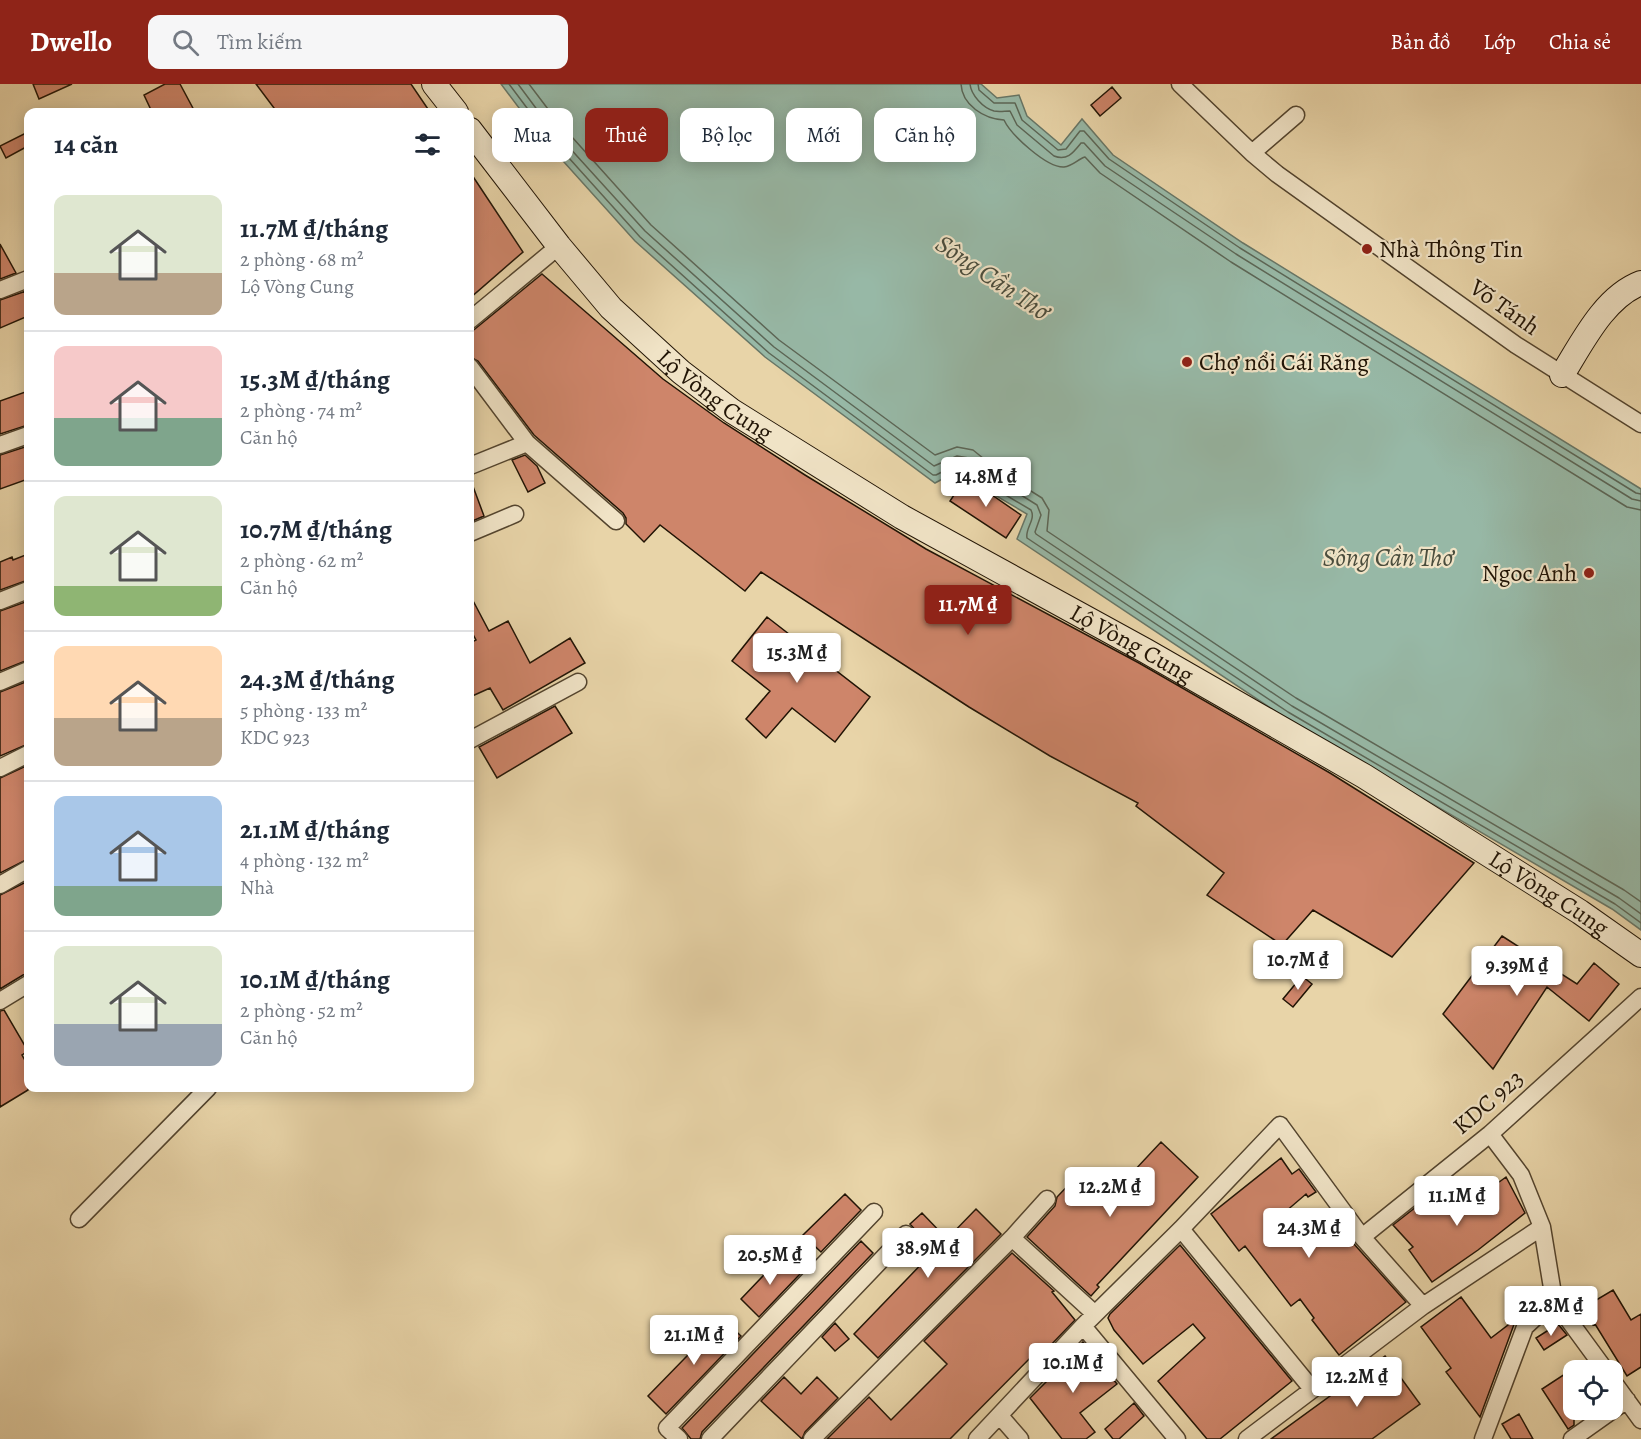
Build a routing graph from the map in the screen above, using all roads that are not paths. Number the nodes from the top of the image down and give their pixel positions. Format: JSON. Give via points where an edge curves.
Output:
{"nodes":[{"id":1,"x":434,"y":84,"type":"edge"},
{"id":2,"x":1180,"y":84,"type":"edge"},
{"id":3,"x":453,"y":108,"type":"edge"},
{"id":4,"x":1296,"y":115,"type":"dead end"},
{"id":5,"x":474,"y":135,"type":"edge"},
{"id":6,"x":1252,"y":153,"type":"junction"},
{"id":7,"x":559,"y":246,"type":"junction"},
{"id":8,"x":24,"y":281,"type":"edge"},
{"id":9,"x":1641,"y":284,"type":"edge"},
{"id":10,"x":0,"y":290,"type":"edge"},
{"id":11,"x":474,"y":317,"type":"edge"},
{"id":12,"x":474,"y":372,"type":"edge"},
{"id":13,"x":1562,"y":375,"type":"junction"},
{"id":14,"x":1641,"y":424,"type":"edge"},
{"id":15,"x":24,"y":436,"type":"edge"},
{"id":16,"x":527,"y":443,"type":"junction"},
{"id":17,"x":0,"y":445,"type":"edge"},
{"id":18,"x":474,"y":464,"type":"edge"},
{"id":19,"x":515,"y":514,"type":"dead end"},
{"id":20,"x":616,"y":521,"type":"dead end"},
{"id":21,"x":474,"y":531,"type":"edge"},
{"id":22,"x":24,"y":592,"type":"edge"},
{"id":23,"x":0,"y":601,"type":"edge"},
{"id":24,"x":24,"y":672,"type":"edge"},
{"id":25,"x":0,"y":682,"type":"edge"},
{"id":26,"x":578,"y":682,"type":"dead end"},
{"id":27,"x":474,"y":738,"type":"edge"},
{"id":28,"x":24,"y":756,"type":"edge"},
{"id":29,"x":0,"y":768,"type":"edge"},
{"id":30,"x":24,"y":871,"type":"edge"},
{"id":31,"x":0,"y":885,"type":"edge"},
{"id":32,"x":1641,"y":955,"type":"edge"},
{"id":33,"x":24,"y":986,"type":"edge"},
{"id":34,"x":1641,"y":997,"type":"edge"},
{"id":35,"x":0,"y":1001,"type":"edge"},
{"id":36,"x":204,"y":1092,"type":"edge"},
{"id":37,"x":1490,"y":1134,"type":"junction"},
{"id":38,"x":1047,"y":1199,"type":"dead end"},
{"id":39,"x":874,"y":1212,"type":"dead end"},
{"id":40,"x":79,"y":1219,"type":"dead end"},
{"id":41,"x":1542,"y":1227,"type":"junction"},
{"id":42,"x":1181,"y":1229,"type":"junction"},
{"id":43,"x":906,"y":1234,"type":"dead end"},
{"id":44,"x":1362,"y":1237,"type":"junction"},
{"id":45,"x":1012,"y":1238,"type":"junction"},
{"id":46,"x":1554,"y":1300,"type":"junction"},
{"id":47,"x":1423,"y":1306,"type":"junction"},
{"id":48,"x":1089,"y":1320,"type":"junction"},
{"id":49,"x":1598,"y":1360,"type":"edge"},
{"id":50,"x":1312,"y":1389,"type":"junction"},
{"id":51,"x":1623,"y":1395,"type":"edge"},
{"id":52,"x":1627,"y":1400,"type":"junction"},
{"id":53,"x":1000,"y":1416,"type":"junction"},
{"id":54,"x":1641,"y":1420,"type":"edge"},
{"id":55,"x":679,"y":1439,"type":"edge"},
{"id":56,"x":710,"y":1439,"type":"edge"},
{"id":57,"x":812,"y":1439,"type":"edge"},
{"id":58,"x":976,"y":1439,"type":"edge"},
{"id":59,"x":1020,"y":1439,"type":"edge"},
{"id":60,"x":1177,"y":1439,"type":"edge"},
{"id":61,"x":1247,"y":1439,"type":"edge"},
{"id":62,"x":1483,"y":1439,"type":"edge"},
{"id":63,"x":1572,"y":1439,"type":"edge"}],
"edges":[{"from":1,"to":3,"type":"main road"},
{"from":2,"to":6,"type":"street","name":"Võ Tánh"},
{"from":4,"to":6,"type":"street"},
{"from":5,"to":7,"type":"main road","name":"Lộ Vòng Cung"},
{"from":6,"to":13,"type":"street","name":"Võ Tánh"},
{"from":7,"to":11,"type":"street"},
{"from":7,"to":32,"type":"main road","name":"Lộ Vòng Cung","via":[[611,308],[681,372],[750,423],[902,517],[1364,776],[1580,912]]},
{"from":8,"to":10,"type":"street"},
{"from":9,"to":13,"type":"main road","via":[[1628,288],[1596,321]]},
{"from":12,"to":16,"type":"street"},
{"from":13,"to":14,"type":"street","name":"Võ Tánh"},
{"from":15,"to":17,"type":"street"},
{"from":16,"to":18,"type":"street"},
{"from":16,"to":20,"type":"street"},
{"from":19,"to":21,"type":"street"},
{"from":22,"to":23,"type":"street"},
{"from":24,"to":25,"type":"street"},
{"from":26,"to":27,"type":"street"},
{"from":28,"to":29,"type":"street"},
{"from":30,"to":31,"type":"street"},
{"from":33,"to":35,"type":"street"},
{"from":34,"to":37,"type":"street","name":"KDC 923"},
{"from":36,"to":40,"type":"street"},
{"from":37,"to":41,"type":"street","via":[[1521,1175]]},
{"from":37,"to":44,"type":"street","name":"KDC 923"},
{"from":38,"to":45,"type":"street"},
{"from":39,"to":55,"type":"street","via":[[667,1428]]},
{"from":41,"to":46,"type":"street"},
{"from":41,"to":47,"type":"street"},
{"from":42,"to":44,"type":"street","via":[[1280,1125]]},
{"from":42,"to":48,"type":"street"},
{"from":42,"to":50,"type":"street"},
{"from":43,"to":56,"type":"street"},
{"from":44,"to":47,"type":"street"},
{"from":45,"to":48,"type":"street"},
{"from":45,"to":57,"type":"street"},
{"from":46,"to":49,"type":"street"},
{"from":46,"to":62,"type":"street","via":[[1525,1327]]},
{"from":47,"to":50,"type":"street"},
{"from":48,"to":53,"type":"street"},
{"from":48,"to":60,"type":"street"},
{"from":50,"to":61,"type":"street"},
{"from":51,"to":52,"type":"street"},
{"from":52,"to":54,"type":"street"},
{"from":52,"to":63,"type":"street"},
{"from":53,"to":58,"type":"street"},
{"from":53,"to":59,"type":"street"}]}
